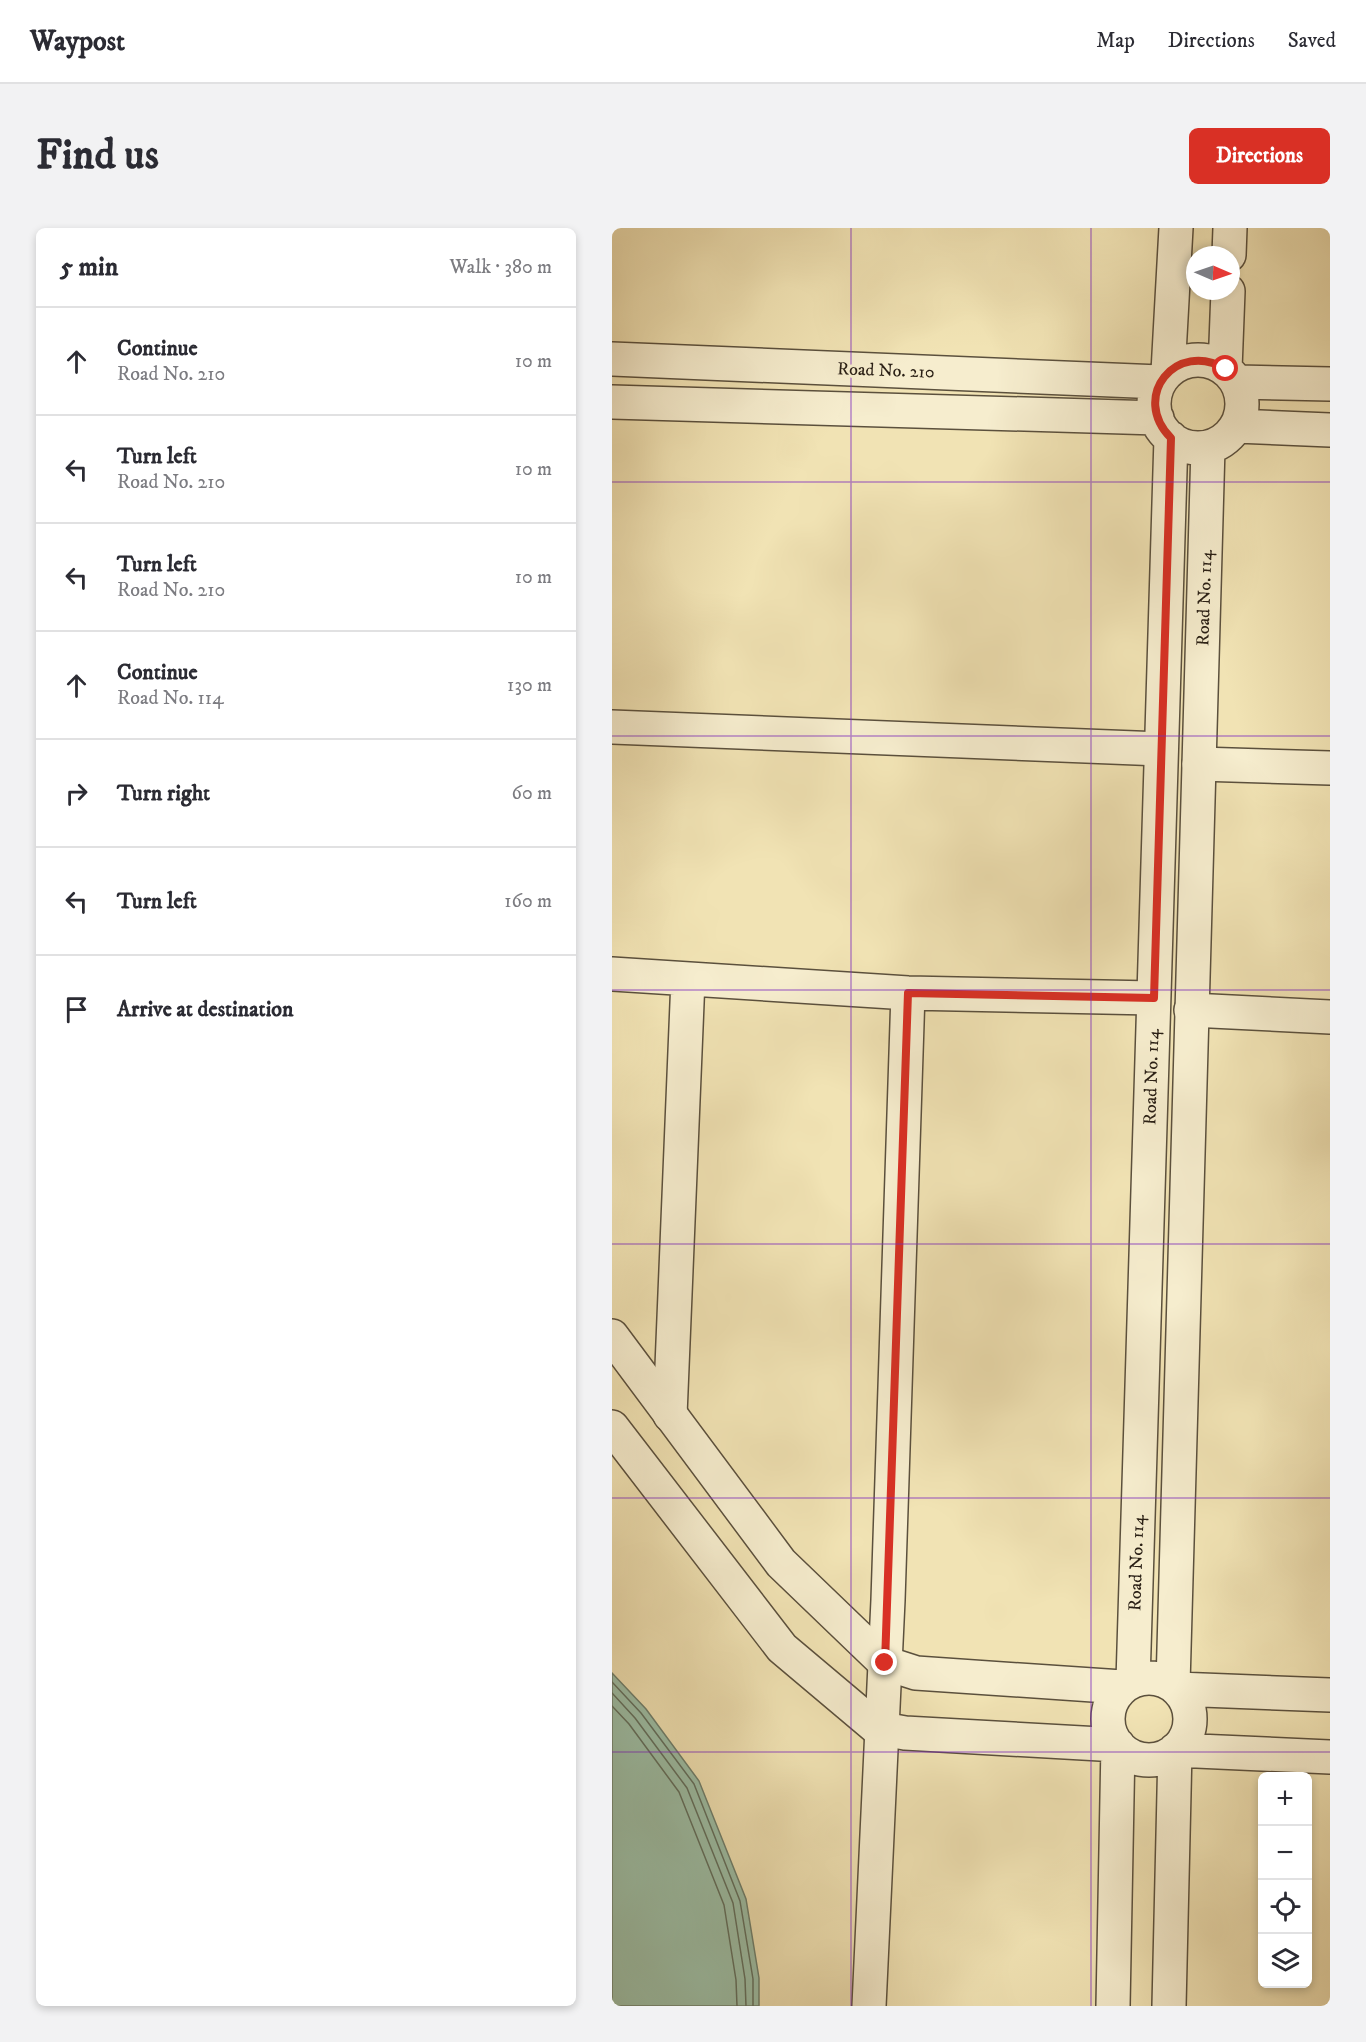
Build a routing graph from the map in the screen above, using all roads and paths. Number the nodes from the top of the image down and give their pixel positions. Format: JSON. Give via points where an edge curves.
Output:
{"nodes":[{"id":1,"x":1176,"y":228,"type":"edge"},
{"id":2,"x":1230,"y":228,"type":"edge"},
{"id":3,"x":1229,"y":246,"type":"edge"},
{"id":4,"x":1228,"y":300,"type":"edge"},
{"id":5,"x":612,"y":358,"type":"edge"},
{"id":6,"x":1231,"y":376,"type":"junction"},
{"id":7,"x":1164,"y":377,"type":"junction"},
{"id":8,"x":1330,"y":384,"type":"edge"},
{"id":9,"x":612,"y":402,"type":"edge"},
{"id":10,"x":1236,"y":426,"type":"junction"},
{"id":11,"x":1164,"y":428,"type":"junction"},
{"id":12,"x":1330,"y":430,"type":"edge"},
{"id":13,"x":1208,"y":447,"type":"junction"},
{"id":14,"x":612,"y":727,"type":"edge"},
{"id":15,"x":1161,"y":749,"type":"junction"},
{"id":16,"x":1199,"y":764,"type":"junction"},
{"id":17,"x":1330,"y":768,"type":"edge"},
{"id":18,"x":612,"y":974,"type":"edge"},
{"id":19,"x":688,"y":979,"type":"junction"},
{"id":20,"x":908,"y":993,"type":"junction"},
{"id":21,"x":1154,"y":998,"type":"junction"},
{"id":22,"x":1191,"y":1010,"type":"junction"},
{"id":23,"x":1330,"y":1017,"type":"edge"},
{"id":24,"x":612,"y":1336,"type":"edge"},
{"id":25,"x":670,"y":1415,"type":"junction"},
{"id":26,"x":612,"y":1427,"type":"edge"},
{"id":27,"x":885,"y":1663,"type":"junction"},
{"id":28,"x":1128,"y":1684,"type":"junction"},
{"id":29,"x":1175,"y":1687,"type":"junction"},
{"id":30,"x":1330,"y":1695,"type":"edge"},
{"id":31,"x":882,"y":1729,"type":"junction"},
{"id":32,"x":1118,"y":1745,"type":"junction"},
{"id":33,"x":1175,"y":1750,"type":"junction"},
{"id":34,"x":1330,"y":1757,"type":"edge"},
{"id":35,"x":869,"y":2006,"type":"edge"},
{"id":36,"x":1113,"y":2006,"type":"edge"},
{"id":37,"x":1169,"y":2006,"type":"edge"}],
"edges":[{"from":1,"to":7,"type":"street"},
{"from":2,"to":3,"type":"street"},
{"from":4,"to":6,"type":"street"},
{"from":5,"to":7,"type":"street","name":"Road No. 210"},
{"from":6,"to":7,"type":"street","name":"Road No. 210","via":[[1215,363],[1190,360]]},
{"from":6,"to":8,"type":"street","name":"Road No. 210"},
{"from":6,"to":10,"type":"street","via":[[1242,404]]},
{"from":7,"to":11,"type":"street","via":[[1155,399]]},
{"from":9,"to":11,"type":"street"},
{"from":10,"to":12,"type":"street"},
{"from":10,"to":13,"type":"street","via":[[1220,443]]},
{"from":11,"to":13,"type":"street","via":[[1182,445]]},
{"from":11,"to":15,"type":"street","name":"Road No. 114"},
{"from":13,"to":16,"type":"street","name":"Road No. 114"},
{"from":14,"to":15,"type":"street"},
{"from":15,"to":21,"type":"street","name":"Road No. 114"},
{"from":16,"to":17,"type":"street"},
{"from":16,"to":22,"type":"street","name":"Road No. 114"},
{"from":18,"to":19,"type":"street"},
{"from":19,"to":20,"type":"street"},
{"from":19,"to":25,"type":"street"},
{"from":20,"to":21,"type":"street"},
{"from":20,"to":27,"type":"street"},
{"from":21,"to":28,"type":"street","name":"Road No. 114"},
{"from":22,"to":23,"type":"street"},
{"from":22,"to":29,"type":"street","name":"Road No. 114"},
{"from":24,"to":25,"type":"street"},
{"from":25,"to":27,"type":"street","via":[[781,1563]]},
{"from":26,"to":31,"type":"street","via":[[782,1648]]},
{"from":27,"to":28,"type":"street","via":[[916,1673]]},
{"from":27,"to":31,"type":"street"},
{"from":28,"to":29,"type":"street","via":[[1149,1677]]},
{"from":28,"to":32,"type":"street","via":[[1109,1709],[1111,1734]]},
{"from":29,"to":30,"type":"street"},
{"from":29,"to":33,"type":"street","via":[[1188,1704],[1191,1716],[1184,1741]]},
{"from":31,"to":32,"type":"street"},
{"from":31,"to":35,"type":"street"},
{"from":32,"to":33,"type":"street","via":[[1140,1759],[1164,1757]]},
{"from":32,"to":36,"type":"street"},
{"from":33,"to":34,"type":"street"},
{"from":33,"to":37,"type":"street"}]}
